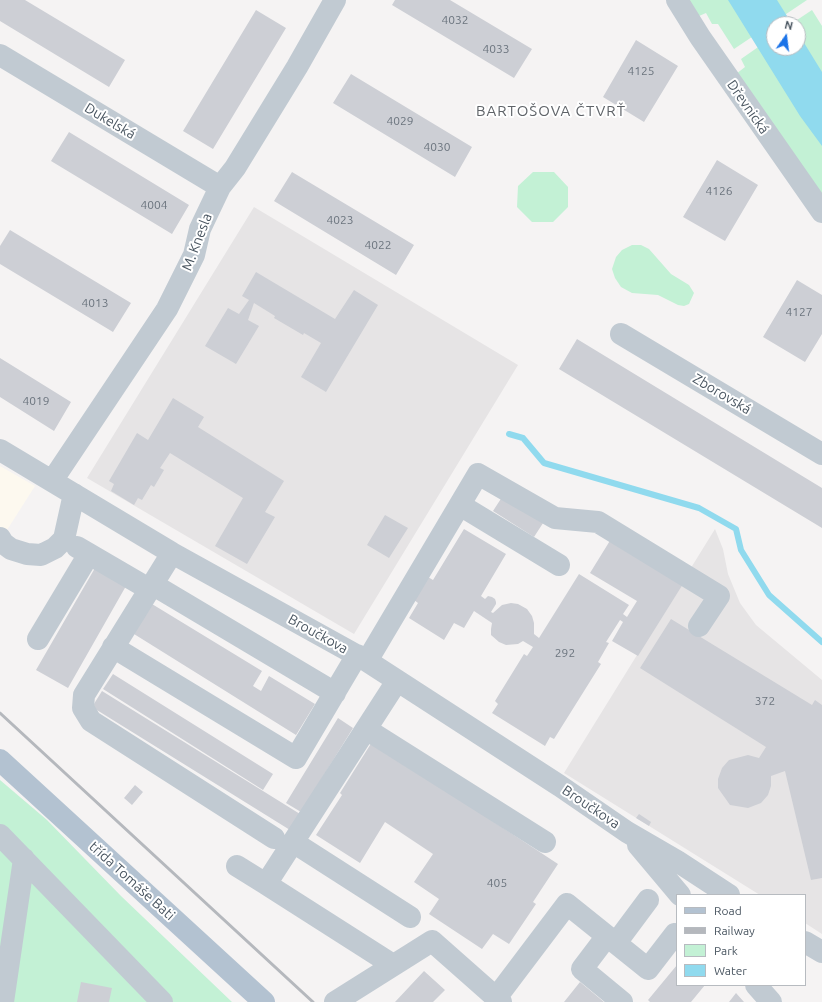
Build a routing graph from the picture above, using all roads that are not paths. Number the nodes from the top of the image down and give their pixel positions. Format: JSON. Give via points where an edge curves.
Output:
{"nodes":[{"id":1,"x":335,"y":0,"type":"edge"},
{"id":2,"x":676,"y":0,"type":"edge"},
{"id":3,"x":0,"y":56,"type":"edge"},
{"id":4,"x":220,"y":187,"type":"junction"},
{"id":5,"x":822,"y":212,"type":"edge"},
{"id":6,"x":621,"y":334,"type":"dead end"},
{"id":7,"x":0,"y":450,"type":"edge"},
{"id":8,"x":821,"y":450,"type":"edge"},
{"id":9,"x":52,"y":481,"type":"junction"},
{"id":10,"x":74,"y":494,"type":"junction"},
{"id":11,"x":460,"y":505,"type":"junction"},
{"id":12,"x":0,"y":538,"type":"edge"},
{"id":13,"x":64,"y":539,"type":"junction"},
{"id":14,"x":172,"y":553,"type":"junction"},
{"id":15,"x":89,"y":554,"type":"junction"},
{"id":16,"x":559,"y":565,"type":"dead end"},
{"id":17,"x":150,"y":586,"type":"junction"},
{"id":18,"x":699,"y":626,"type":"dead end"},
{"id":19,"x":38,"y":640,"type":"dead end"},
{"id":20,"x":113,"y":647,"type":"junction"},
{"id":21,"x":362,"y":658,"type":"junction"},
{"id":22,"x":397,"y":681,"type":"junction"},
{"id":23,"x":334,"y":693,"type":"junction"},
{"id":24,"x":366,"y":729,"type":"junction"},
{"id":25,"x":0,"y":760,"type":"edge"},
{"id":26,"x":627,"y":832,"type":"junction"},
{"id":27,"x":0,"y":835,"type":"edge"},
{"id":28,"x":284,"y":840,"type":"junction"},
{"id":29,"x":545,"y":842,"type":"dead end"},
{"id":30,"x":24,"y":859,"type":"junction"},
{"id":31,"x":237,"y":866,"type":"dead end"},
{"id":32,"x":266,"y":884,"type":"junction"},
{"id":33,"x":679,"y":894,"type":"edge"},
{"id":34,"x":727,"y":894,"type":"edge"},
{"id":35,"x":648,"y":900,"type":"dead end"},
{"id":36,"x":410,"y":917,"type":"dead end"},
{"id":37,"x":675,"y":934,"type":"dead end"},
{"id":38,"x":612,"y":940,"type":"junction"},
{"id":39,"x":806,"y":943,"type":"edge"},
{"id":40,"x":822,"y":952,"type":"edge"},
{"id":41,"x":393,"y":965,"type":"junction"},
{"id":42,"x":757,"y":986,"type":"edge"},
{"id":43,"x":140,"y":992,"type":"edge"},
{"id":44,"x":361,"y":996,"type":"edge"},
{"id":45,"x":498,"y":1000,"type":"edge"},
{"id":46,"x":3,"y":1002,"type":"edge"},
{"id":47,"x":162,"y":1002,"type":"edge"},
{"id":48,"x":264,"y":1002,"type":"edge"},
{"id":49,"x":335,"y":1002,"type":"edge"},
{"id":50,"x":622,"y":1002,"type":"edge"},
{"id":51,"x":771,"y":1002,"type":"edge"}],
"edges":[{"from":1,"to":4,"type":"street","name":"M. Knesla","via":[[236,168]]},
{"from":2,"to":5,"type":"street","name":"Dřevnická"},
{"from":3,"to":4,"type":"street","name":"Dukelská"},
{"from":4,"to":9,"type":"street","name":"M. Knesla","via":[[200,229],[194,254],[167,309]]},
{"from":6,"to":8,"type":"street","name":"Zborovská"},
{"from":7,"to":9,"type":"street","name":"Broučkova"},
{"from":9,"to":10,"type":"street","name":"Broučkova"},
{"from":10,"to":13,"type":"street"},
{"from":10,"to":14,"type":"street","name":"Broučkova"},
{"from":11,"to":16,"type":"street"},
{"from":11,"to":18,"type":"street","via":[[478,474],[555,518],[598,522],[719,596]]},
{"from":11,"to":21,"type":"street"},
{"from":12,"to":13,"type":"street","via":[[11,549],[41,555],[55,548]]},
{"from":13,"to":15,"type":"street"},
{"from":14,"to":17,"type":"street"},
{"from":14,"to":21,"type":"street","name":"Broučkova"},
{"from":15,"to":17,"type":"street"},
{"from":15,"to":19,"type":"street"},
{"from":17,"to":20,"type":"street"},
{"from":17,"to":23,"type":"street"},
{"from":20,"to":23,"type":"street","via":[[296,758]]},
{"from":20,"to":28,"type":"street","via":[[84,694],[83,708],[91,721]]},
{"from":21,"to":22,"type":"street","name":"Broučkova"},
{"from":21,"to":23,"type":"street"},
{"from":22,"to":24,"type":"street"},
{"from":22,"to":26,"type":"street","name":"Broučkova"},
{"from":24,"to":28,"type":"street"},
{"from":24,"to":29,"type":"street"},
{"from":25,"to":48,"type":"main road","name":"třída Tomáše Bati"},
{"from":26,"to":33,"type":"street","name":"Broučkova"},
{"from":26,"to":34,"type":"street","name":"Broučkova"},
{"from":27,"to":30,"type":"street"},
{"from":28,"to":32,"type":"street"},
{"from":28,"to":36,"type":"street"},
{"from":30,"to":43,"type":"street"},
{"from":30,"to":46,"type":"street"},
{"from":31,"to":32,"type":"street"},
{"from":32,"to":41,"type":"street"},
{"from":35,"to":38,"type":"street"},
{"from":37,"to":38,"type":"street","via":[[648,969]]},
{"from":38,"to":45,"type":"street","via":[[567,904]]},
{"from":38,"to":50,"type":"street","via":[[582,969]]},
{"from":39,"to":40,"type":"street"},
{"from":41,"to":44,"type":"street"},
{"from":41,"to":45,"type":"street","via":[[432,941]]},
{"from":42,"to":51,"type":"street"},
{"from":43,"to":47,"type":"street"},
{"from":44,"to":49,"type":"street"}]}
